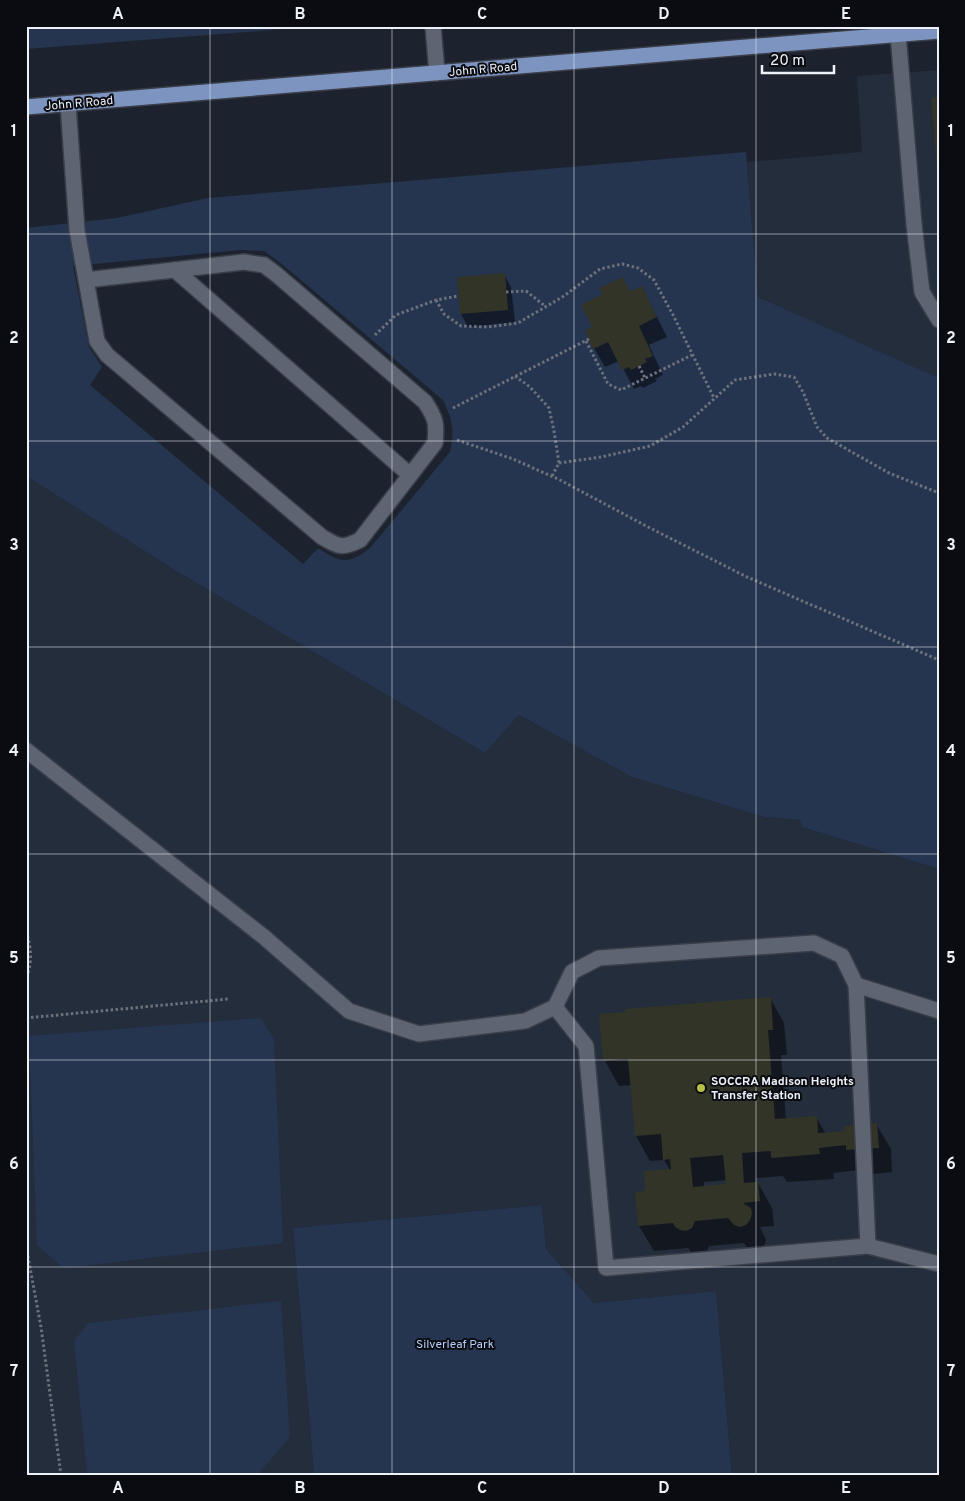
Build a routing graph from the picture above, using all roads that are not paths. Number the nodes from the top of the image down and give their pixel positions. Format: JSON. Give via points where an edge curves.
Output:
{"nodes":[{"id":1,"x":432,"y":26,"type":"edge"},
{"id":2,"x":877,"y":31,"type":"edge"},
{"id":3,"x":939,"y":31,"type":"edge"},
{"id":4,"x":898,"y":34,"type":"junction"},
{"id":5,"x":437,"y":73,"type":"junction"},
{"id":6,"x":68,"y":104,"type":"junction"},
{"id":7,"x":26,"y":107,"type":"edge"},
{"id":8,"x":175,"y":270,"type":"junction"},
{"id":9,"x":86,"y":280,"type":"junction"},
{"id":10,"x":939,"y":320,"type":"edge"},
{"id":11,"x":410,"y":475,"type":"junction"},
{"id":12,"x":26,"y":750,"type":"edge"},
{"id":13,"x":856,"y":986,"type":"junction"},
{"id":14,"x":555,"y":1007,"type":"junction"},
{"id":15,"x":939,"y":1011,"type":"edge"},
{"id":16,"x":868,"y":1246,"type":"junction"},
{"id":17,"x":939,"y":1264,"type":"edge"}],
"edges":[{"from":1,"to":5,"type":"lane"},
{"from":2,"to":4,"type":"main road","name":"John R Road"},
{"from":2,"to":5,"type":"main road","name":"John R Road"},
{"from":3,"to":4,"type":"main road","name":"John R Road"},
{"from":4,"to":10,"type":"lane","via":[[922,292]]},
{"from":5,"to":6,"type":"main road","name":"John R Road"},
{"from":6,"to":7,"type":"main road","name":"John R Road"},
{"from":6,"to":9,"type":"lane","via":[[77,230]]},
{"from":8,"to":9,"type":"lane"},
{"from":8,"to":11,"type":"lane"},
{"from":8,"to":11,"type":"lane","via":[[244,262],[264,266],[425,402],[434,416],[437,429],[435,443]]},
{"from":9,"to":11,"type":"lane","via":[[98,341],[107,355],[322,537],[337,546],[360,540]]},
{"from":12,"to":14,"type":"lane","via":[[264,937],[349,1011],[419,1034],[525,1020]]},
{"from":13,"to":14,"type":"lane","via":[[842,956],[814,943],[599,958],[572,972]]},
{"from":13,"to":15,"type":"lane"},
{"from":13,"to":16,"type":"lane"},
{"from":14,"to":16,"type":"lane","via":[[586,1046],[606,1268]]},
{"from":16,"to":17,"type":"lane"}]}
